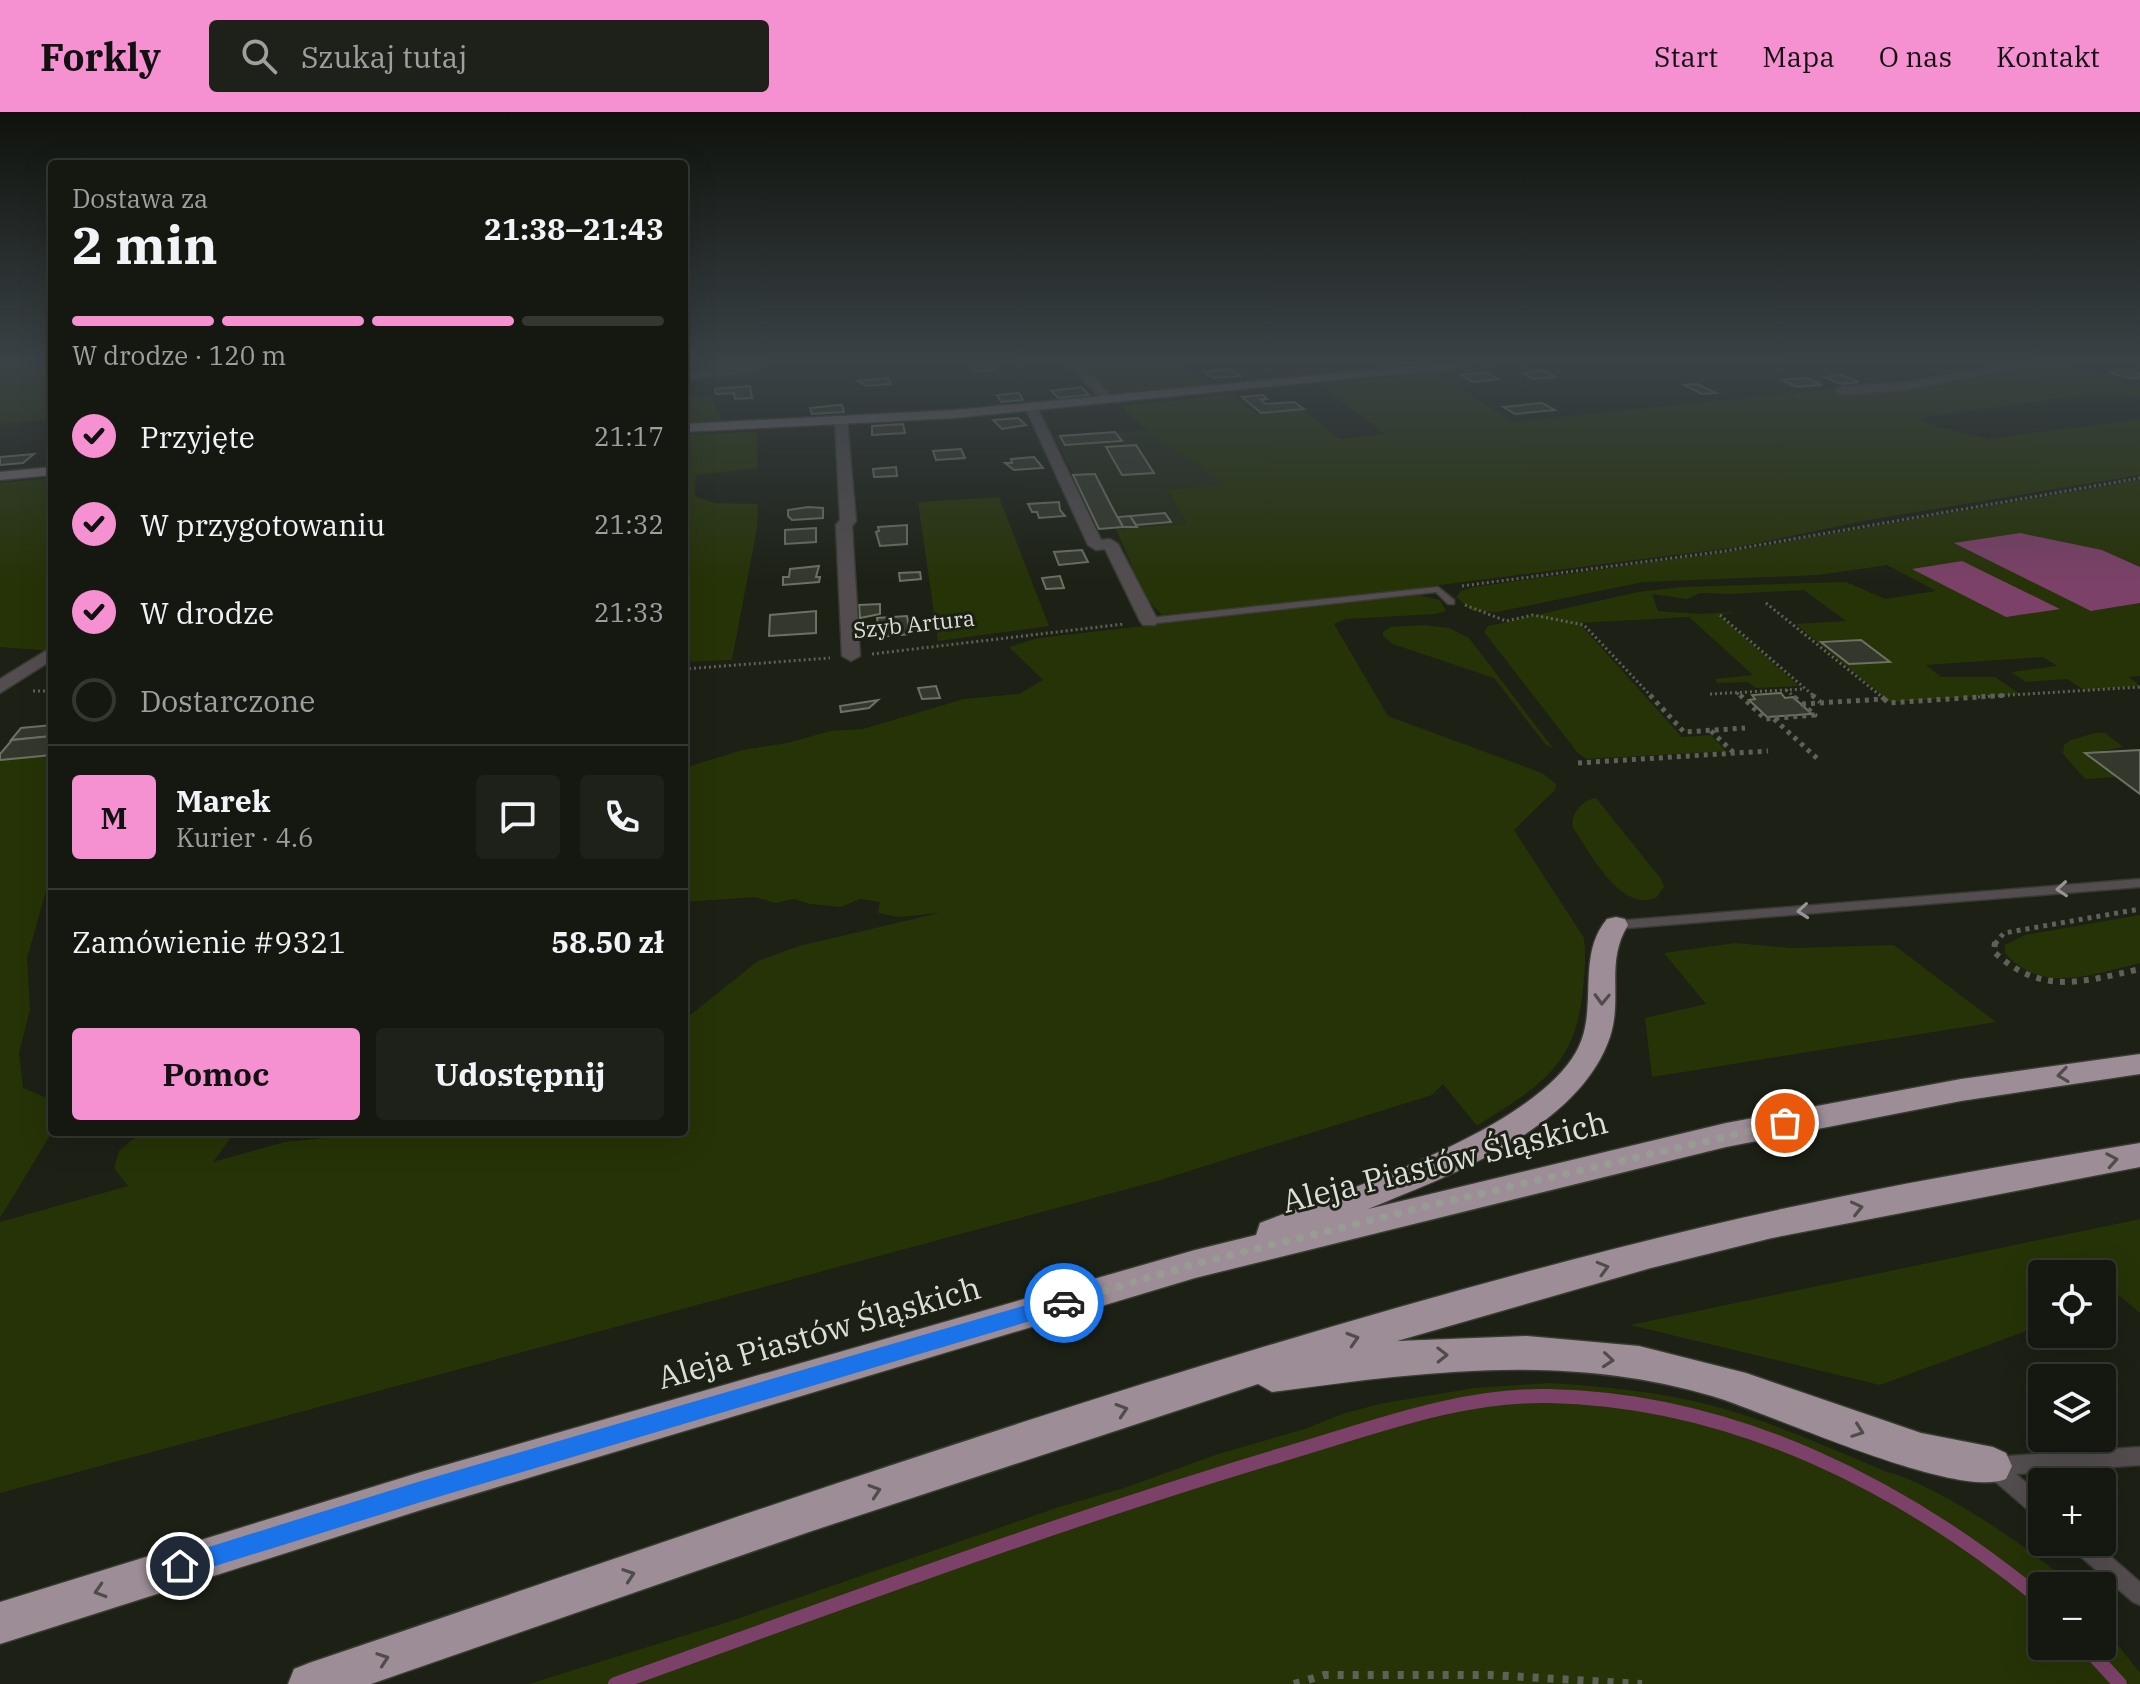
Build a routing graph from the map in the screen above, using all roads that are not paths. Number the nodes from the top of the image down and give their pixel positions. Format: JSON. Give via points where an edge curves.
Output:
{"nodes":[{"id":1,"x":842,"y":437,"type":"edge"},
{"id":2,"x":1045,"y":437,"type":"edge"},
{"id":3,"x":48,"y":471,"type":"edge"},
{"id":4,"x":0,"y":476,"type":"edge"},
{"id":5,"x":1451,"y":602,"type":"dead end"},
{"id":6,"x":1149,"y":621,"type":"joint"},
{"id":7,"x":48,"y":655,"type":"edge"},
{"id":8,"x":851,"y":656,"type":"road end"},
{"id":9,"x":0,"y":687,"type":"edge"},
{"id":10,"x":2140,"y":883,"type":"edge"},
{"id":11,"x":1616,"y":925,"type":"joint"},
{"id":12,"x":2140,"y":1064,"type":"edge"},
{"id":13,"x":2140,"y":1155,"type":"edge"},
{"id":14,"x":1195,"y":1264,"type":"junction"},
{"id":15,"x":1198,"y":1385,"type":"junction"},
{"id":16,"x":2140,"y":1456,"type":"edge"},
{"id":17,"x":1993,"y":1466,"type":"junction"},
{"id":18,"x":2028,"y":1497,"type":"edge"},
{"id":19,"x":2095,"y":1556,"type":"edge"},
{"id":20,"x":2140,"y":1595,"type":"edge"},
{"id":21,"x":0,"y":1623,"type":"edge"},
{"id":22,"x":309,"y":1684,"type":"edge"}],
"edges":[{"from":1,"to":8,"type":"street"},
{"from":2,"to":6,"type":"street","via":[[1096,545],[1110,544]]},
{"from":3,"to":4,"type":"street"},
{"from":5,"to":6,"type":"lane","via":[[1438,589]]},
{"from":7,"to":9,"type":"street"},
{"from":10,"to":11,"type":"lane","one_way":true},
{"from":11,"to":14,"type":"highway","one_way":true,"via":[[1605,946],[1601,1020],[1584,1063],[1552,1100],[1457,1156]]},
{"from":12,"to":14,"type":"highway","name":"Aleja Piastów Śląskich","one_way":true,"via":[[1961,1090],[1726,1135]]},
{"from":15,"to":13,"type":"highway","one_way":true,"via":[[1656,1253],[1924,1193]]},
{"from":14,"to":21,"type":"highway","name":"Aleja Piastów Śląskich","one_way":true,"via":[[436,1487]]},
{"from":15,"to":17,"type":"highway","one_way":true,"via":[[1417,1356],[1531,1353],[1635,1362],[1710,1378],[1948,1462]]},
{"from":22,"to":15,"type":"highway","one_way":true},
{"from":16,"to":17,"type":"lane"},
{"from":17,"to":18,"type":"lane"},
{"from":19,"to":20,"type":"lane"}]}
